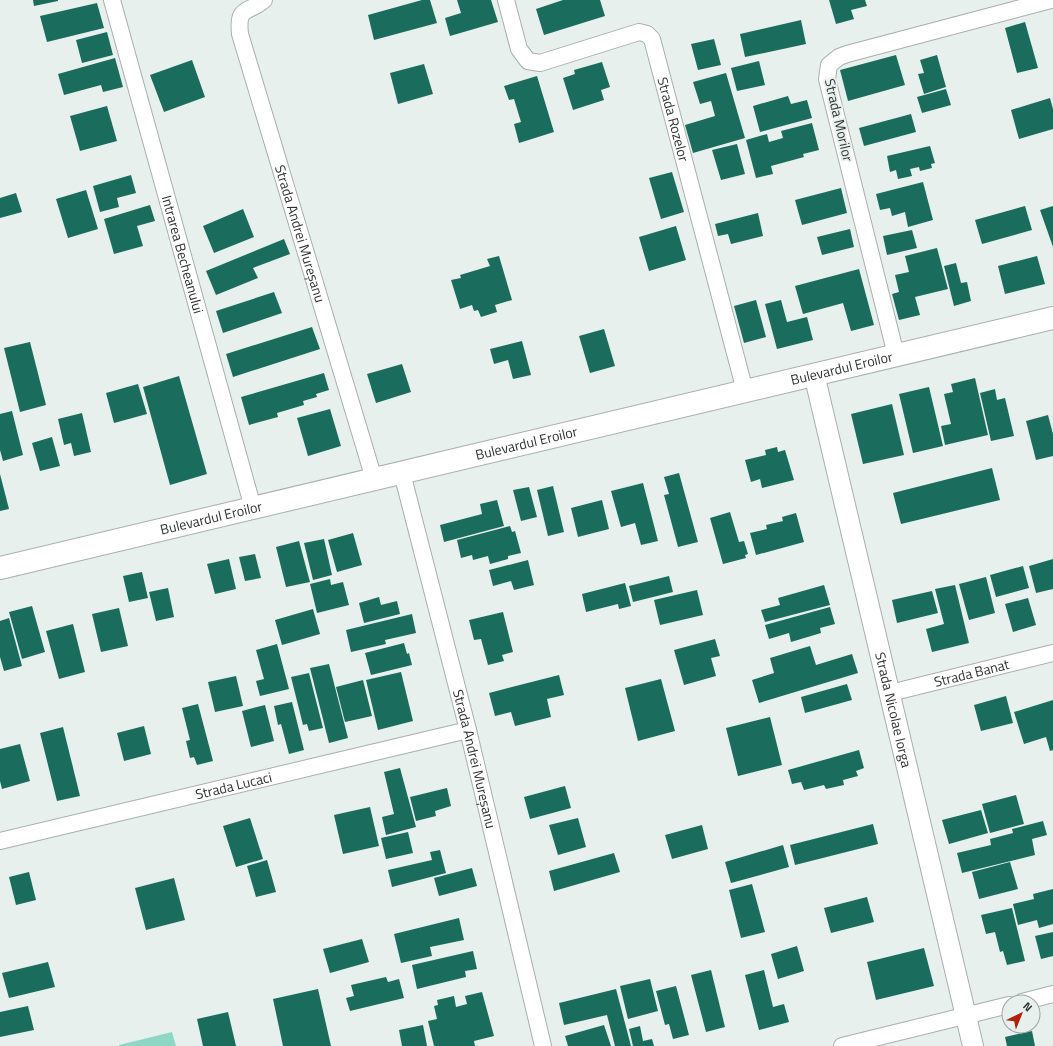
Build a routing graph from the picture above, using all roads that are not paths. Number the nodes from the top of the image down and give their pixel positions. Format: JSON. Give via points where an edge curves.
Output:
{"nodes":[{"id":1,"x":112,"y":0,"type":"edge"},
{"id":2,"x":264,"y":0,"type":"edge"},
{"id":3,"x":506,"y":0,"type":"edge"},
{"id":4,"x":1051,"y":0,"type":"edge"},
{"id":5,"x":1053,"y":318,"type":"edge"},
{"id":6,"x":896,"y":355,"type":"junction"},
{"id":7,"x":814,"y":374,"type":"junction"},
{"id":8,"x":745,"y":391,"type":"junction"},
{"id":9,"x":402,"y":473,"type":"junction"},
{"id":10,"x":374,"y":479,"type":"junction"},
{"id":11,"x":253,"y":508,"type":"junction"},
{"id":12,"x":0,"y":568,"type":"edge"},
{"id":13,"x":1053,"y":653,"type":"edge"},
{"id":14,"x":890,"y":693,"type":"junction"},
{"id":15,"x":468,"y":730,"type":"junction"},
{"id":16,"x":0,"y":841,"type":"edge"},
{"id":17,"x":1053,"y":994,"type":"edge"},
{"id":18,"x":1041,"y":997,"type":"edge"},
{"id":19,"x":1001,"y":1007,"type":"edge"},
{"id":20,"x":966,"y":1016,"type":"junction"},
{"id":21,"x":543,"y":1046,"type":"edge"},
{"id":22,"x":842,"y":1046,"type":"edge"},
{"id":23,"x":973,"y":1046,"type":"edge"}],
"edges":[{"from":1,"to":11,"type":"street","name":"Intrarea Becheanului"},
{"from":2,"to":10,"type":"street","name":"Strada Andrei Mureșanu","via":[[244,10],[238,22],[240,34]]},
{"from":3,"to":8,"type":"street","name":"Strada Rozelor","via":[[519,50],[528,61],[540,63],[639,32],[647,34],[652,39]]},
{"from":4,"to":6,"type":"street","name":"Strada Morilor","via":[[847,54],[829,65],[827,79]]},
{"from":5,"to":6,"type":"main road","name":"Bulevardul Eroilor"},
{"from":6,"to":7,"type":"main road","name":"Bulevardul Eroilor"},
{"from":7,"to":8,"type":"main road","name":"Bulevardul Eroilor"},
{"from":7,"to":14,"type":"street","name":"Strada Nicolae Iorga"},
{"from":8,"to":9,"type":"main road","name":"Bulevardul Eroilor"},
{"from":9,"to":10,"type":"main road","name":"Bulevardul Eroilor"},
{"from":9,"to":15,"type":"street","name":"Strada Andrei Mureșanu"},
{"from":10,"to":11,"type":"main road","name":"Bulevardul Eroilor"},
{"from":11,"to":12,"type":"main road","name":"Bulevardul Eroilor"},
{"from":13,"to":14,"type":"street","name":"Strada Banat"},
{"from":14,"to":20,"type":"street","name":"Strada Nicolae Iorga"},
{"from":15,"to":16,"type":"street","name":"Strada Lucaci"},
{"from":15,"to":21,"type":"street","name":"Strada Andrei Mureșanu"},
{"from":17,"to":18,"type":"street"},
{"from":19,"to":20,"type":"street"},
{"from":20,"to":22,"type":"street"},
{"from":20,"to":23,"type":"street","name":"Strada Nicolae Iorga"}]}
